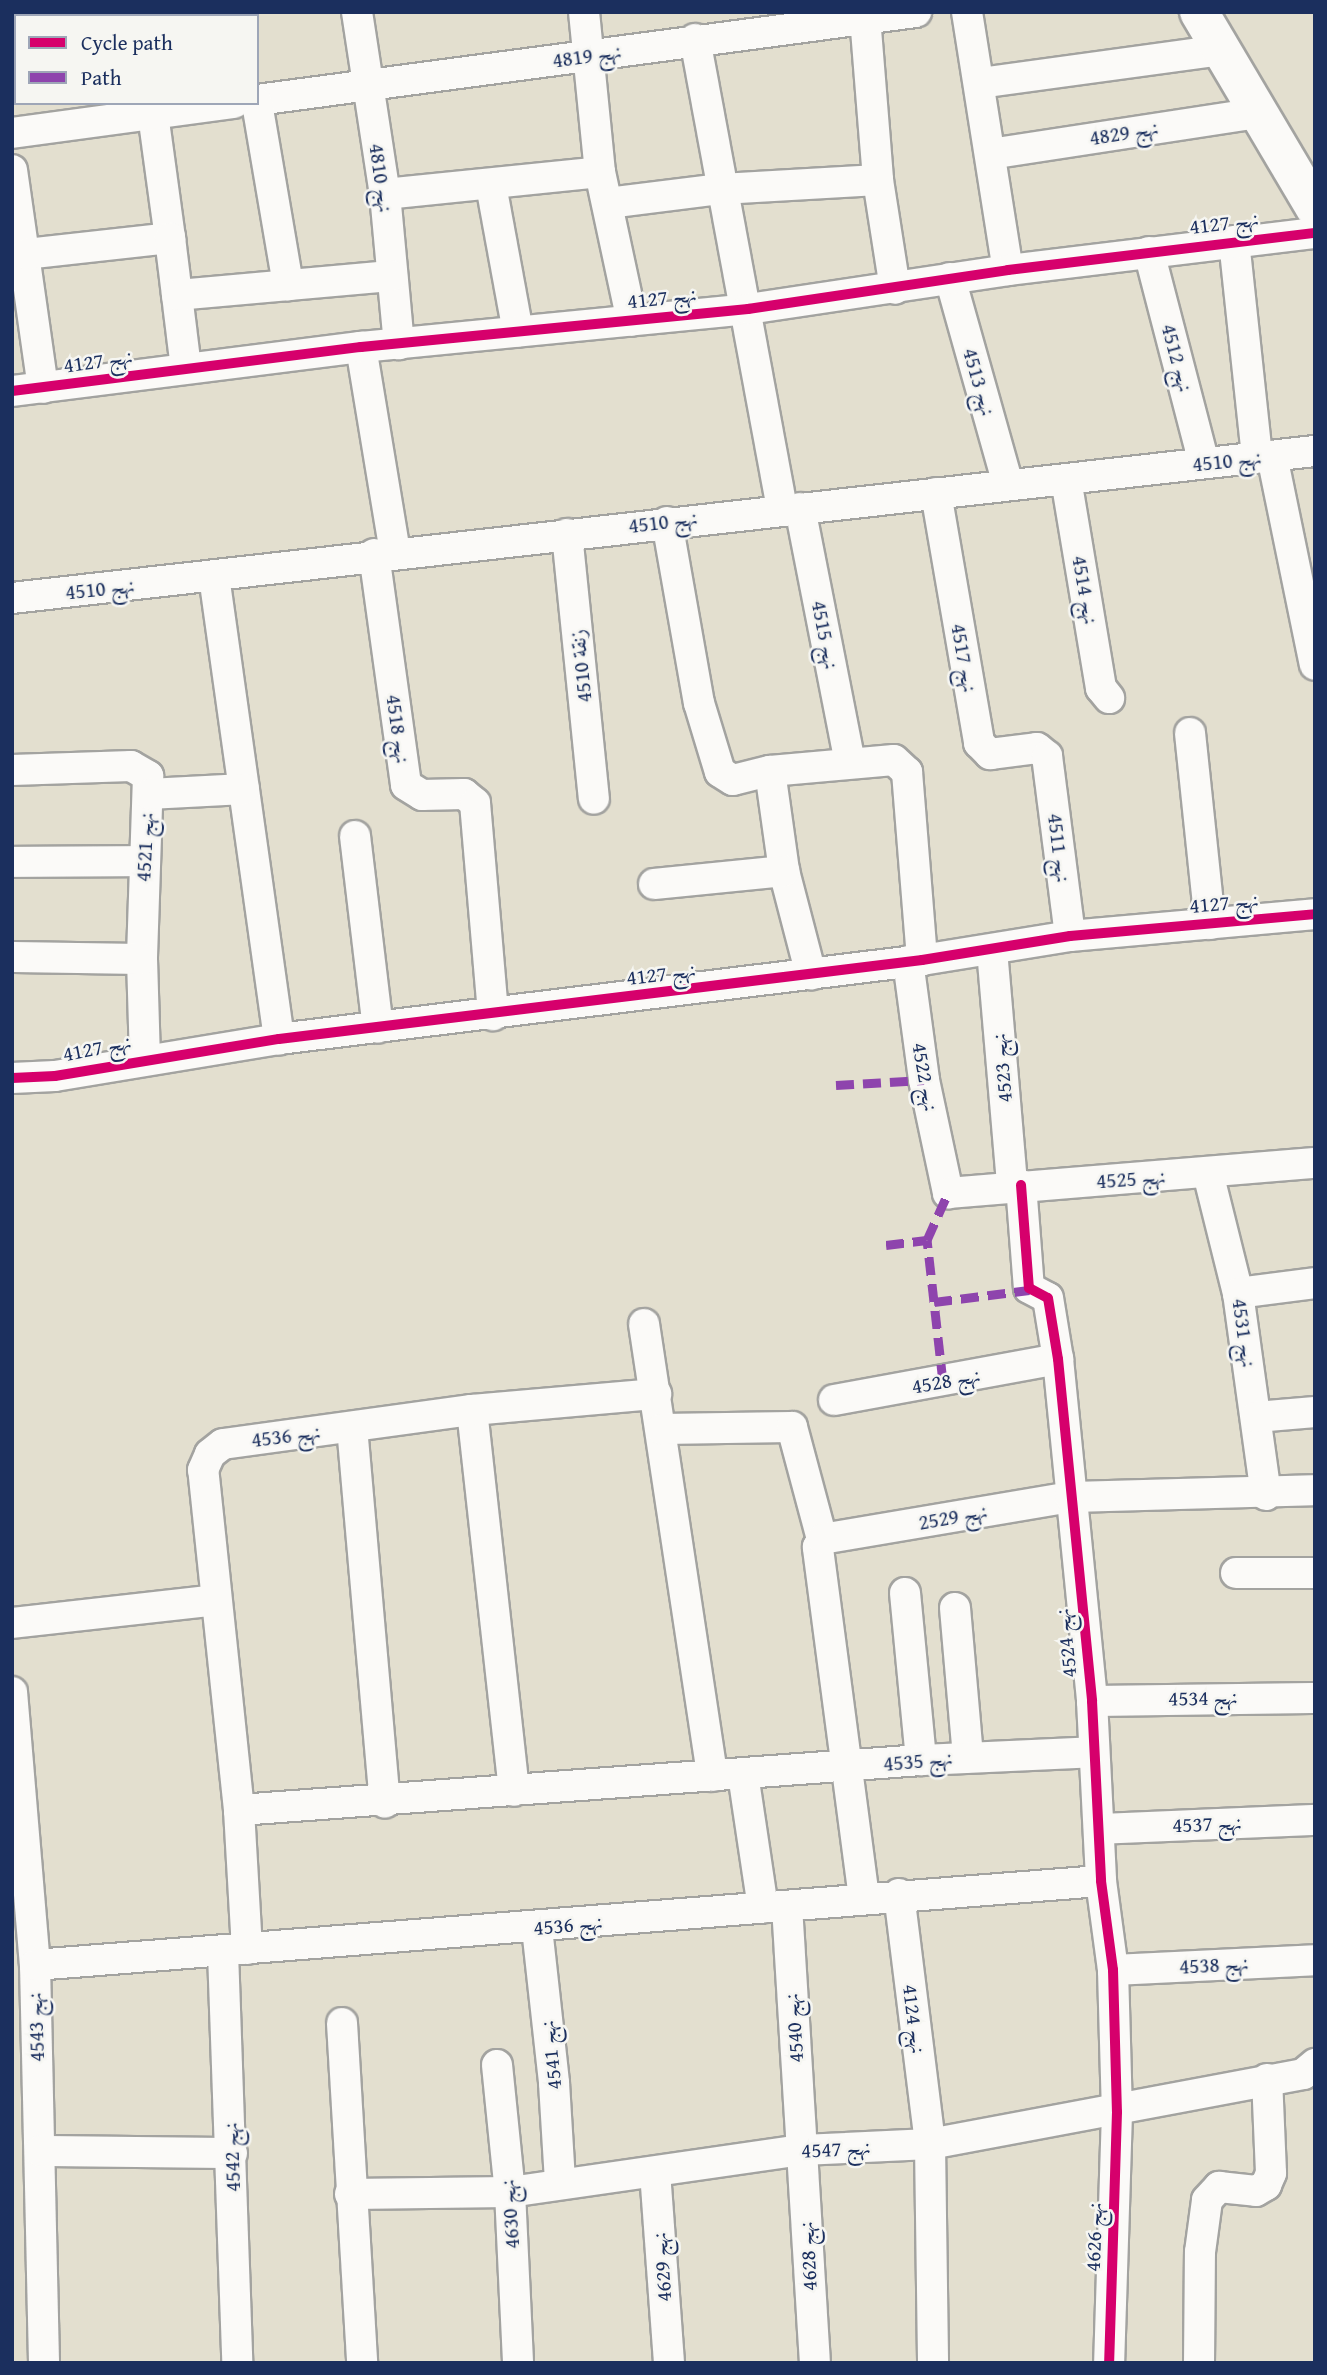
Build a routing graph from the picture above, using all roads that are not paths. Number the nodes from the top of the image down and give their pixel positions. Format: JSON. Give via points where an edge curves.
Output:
{"nodes":[{"id":1,"x":357,"y":12,"type":"edge"},
{"id":2,"x":584,"y":12,"type":"edge"},
{"id":3,"x":916,"y":12,"type":"edge"},
{"id":4,"x":967,"y":12,"type":"edge"},
{"id":5,"x":1199,"y":12,"type":"edge"},
{"id":6,"x":865,"y":17,"type":"junction"},
{"id":7,"x":695,"y":40,"type":"junction"},
{"id":8,"x":1221,"y":50,"type":"junction"},
{"id":9,"x":592,"y":56,"type":"junction"},
{"id":10,"x":980,"y":83,"type":"junction"},
{"id":11,"x":366,"y":87,"type":"junction"},
{"id":12,"x":259,"y":102,"type":"edge"},
{"id":13,"x":219,"y":105,"type":"edge"},
{"id":14,"x":258,"y":105,"type":"edge"},
{"id":15,"x":1258,"y":113,"type":"junction"},
{"id":16,"x":153,"y":114,"type":"junction"},
{"id":17,"x":29,"y":122,"type":"edge"},
{"id":18,"x":990,"y":153,"type":"junction"},
{"id":19,"x":12,"y":170,"type":"edge"},
{"id":20,"x":600,"y":172,"type":"junction"},
{"id":21,"x":878,"y":180,"type":"junction"},
{"id":22,"x":491,"y":185,"type":"junction"},
{"id":23,"x":721,"y":189,"type":"junction"},
{"id":24,"x":1310,"y":192,"type":"edge"},
{"id":25,"x":385,"y":194,"type":"junction"},
{"id":26,"x":608,"y":202,"type":"junction"},
{"id":27,"x":1315,"y":233,"type":"edge"},
{"id":28,"x":170,"y":238,"type":"junction"},
{"id":29,"x":1234,"y":240,"type":"junction"},
{"id":30,"x":1149,"y":252,"type":"junction"},
{"id":31,"x":26,"y":254,"type":"junction"},
{"id":32,"x":1008,"y":270,"type":"junction"},
{"id":33,"x":392,"y":276,"type":"junction"},
{"id":34,"x":950,"y":278,"type":"junction"},
{"id":35,"x":288,"y":285,"type":"junction"},
{"id":36,"x":895,"y":289,"type":"junction"},
{"id":37,"x":177,"y":295,"type":"junction"},
{"id":38,"x":748,"y":309,"type":"junction"},
{"id":39,"x":632,"y":320,"type":"junction"},
{"id":40,"x":517,"y":332,"type":"junction"},
{"id":41,"x":399,"y":344,"type":"junction"},
{"id":42,"x":361,"y":347,"type":"junction"},
{"id":43,"x":186,"y":368,"type":"junction"},
{"id":44,"x":43,"y":388,"type":"junction"},
{"id":45,"x":12,"y":391,"type":"edge"},
{"id":46,"x":1315,"y":451,"type":"edge"},
{"id":47,"x":1264,"y":457,"type":"junction"},
{"id":48,"x":1204,"y":463,"type":"junction"},
{"id":49,"x":1066,"y":479,"type":"junction"},
{"id":50,"x":1008,"y":485,"type":"junction"},
{"id":51,"x":936,"y":493,"type":"junction"},
{"id":52,"x":791,"y":508,"type":"junction"},
{"id":53,"x":667,"y":522,"type":"junction"},
{"id":54,"x":567,"y":534,"type":"junction"},
{"id":55,"x":384,"y":553,"type":"junction"},
{"id":56,"x":214,"y":576,"type":"junction"},
{"id":57,"x":12,"y":598,"type":"edge"},
{"id":58,"x":1315,"y":665,"type":"edge"},
{"id":59,"x":1109,"y":698,"type":"dead end"},
{"id":60,"x":1190,"y":733,"type":"dead end"},
{"id":61,"x":1048,"y":760,"type":"joint"},
{"id":62,"x":850,"y":762,"type":"junction"},
{"id":63,"x":12,"y":770,"type":"edge"},
{"id":64,"x":770,"y":771,"type":"junction"},
{"id":65,"x":243,"y":789,"type":"junction"},
{"id":66,"x":149,"y":794,"type":"junction"},
{"id":67,"x":594,"y":799,"type":"dead end"},
{"id":68,"x":355,"y":836,"type":"dead end"},
{"id":69,"x":143,"y":861,"type":"junction"},
{"id":70,"x":12,"y":862,"type":"edge"},
{"id":71,"x":783,"y":871,"type":"junction"},
{"id":72,"x":654,"y":884,"type":"dead end"},
{"id":73,"x":1315,"y":914,"type":"edge"},
{"id":74,"x":1210,"y":923,"type":"junction"},
{"id":75,"x":1070,"y":936,"type":"junction"},
{"id":76,"x":992,"y":950,"type":"junction"},
{"id":77,"x":12,"y":957,"type":"edge"},
{"id":78,"x":142,"y":959,"type":"junction"},
{"id":79,"x":915,"y":960,"type":"junction"},
{"id":80,"x":811,"y":975,"type":"junction"},
{"id":81,"x":493,"y":1015,"type":"junction"},
{"id":82,"x":378,"y":1028,"type":"junction"},
{"id":83,"x":279,"y":1039,"type":"junction"},
{"id":84,"x":145,"y":1058,"type":"junction"},
{"id":85,"x":12,"y":1078,"type":"edge"},
{"id":86,"x":1315,"y":1163,"type":"edge"},
{"id":87,"x":1208,"y":1173,"type":"junction"},
{"id":88,"x":1017,"y":1185,"type":"junction"},
{"id":89,"x":948,"y":1193,"type":"joint"},
{"id":90,"x":1315,"y":1283,"type":"edge"},
{"id":91,"x":1238,"y":1293,"type":"junction"},
{"id":92,"x":644,"y":1324,"type":"dead end"},
{"id":93,"x":1058,"y":1359,"type":"junction"},
{"id":94,"x":656,"y":1394,"type":"junction"},
{"id":95,"x":834,"y":1401,"type":"dead end"},
{"id":96,"x":472,"y":1410,"type":"junction"},
{"id":97,"x":1315,"y":1412,"type":"edge"},
{"id":98,"x":1256,"y":1417,"type":"junction"},
{"id":99,"x":352,"y":1427,"type":"junction"},
{"id":100,"x":662,"y":1429,"type":"junction"},
{"id":101,"x":210,"y":1454,"type":"joint"},
{"id":102,"x":1315,"y":1490,"type":"edge"},
{"id":103,"x":1266,"y":1495,"type":"junction"},
{"id":104,"x":1070,"y":1497,"type":"junction"},
{"id":105,"x":822,"y":1539,"type":"junction"},
{"id":106,"x":1237,"y":1573,"type":"dead end"},
{"id":107,"x":1315,"y":1573,"type":"edge"},
{"id":108,"x":905,"y":1592,"type":"dead end"},
{"id":109,"x":216,"y":1600,"type":"junction"},
{"id":110,"x":955,"y":1608,"type":"dead end"},
{"id":111,"x":12,"y":1623,"type":"edge"},
{"id":112,"x":12,"y":1692,"type":"edge"},
{"id":113,"x":1315,"y":1698,"type":"edge"},
{"id":114,"x":1091,"y":1701,"type":"junction"},
{"id":115,"x":1094,"y":1752,"type":"junction"},
{"id":116,"x":968,"y":1758,"type":"junction"},
{"id":117,"x":921,"y":1760,"type":"junction"},
{"id":118,"x":850,"y":1767,"type":"junction"},
{"id":119,"x":743,"y":1774,"type":"junction"},
{"id":120,"x":712,"y":1776,"type":"junction"},
{"id":121,"x":514,"y":1791,"type":"junction"},
{"id":122,"x":385,"y":1803,"type":"junction"},
{"id":123,"x":239,"y":1810,"type":"junction"},
{"id":124,"x":1315,"y":1820,"type":"edge"},
{"id":125,"x":1099,"y":1829,"type":"junction"},
{"id":126,"x":1101,"y":1881,"type":"junction"},
{"id":127,"x":899,"y":1894,"type":"junction"},
{"id":128,"x":863,"y":1898,"type":"junction"},
{"id":129,"x":775,"y":1907,"type":"junction"},
{"id":130,"x":537,"y":1928,"type":"junction"},
{"id":131,"x":235,"y":1950,"type":"junction"},
{"id":132,"x":1315,"y":1959,"type":"edge"},
{"id":133,"x":35,"y":1965,"type":"junction"},
{"id":134,"x":1113,"y":1970,"type":"junction"},
{"id":135,"x":342,"y":2023,"type":"dead end"},
{"id":136,"x":1315,"y":2064,"type":"edge"},
{"id":137,"x":497,"y":2065,"type":"dead end"},
{"id":138,"x":1268,"y":2079,"type":"junction"},
{"id":139,"x":1118,"y":2112,"type":"junction"},
{"id":140,"x":930,"y":2144,"type":"junction"},
{"id":141,"x":802,"y":2150,"type":"junction"},
{"id":142,"x":40,"y":2151,"type":"junction"},
{"id":143,"x":232,"y":2153,"type":"junction"},
{"id":144,"x":655,"y":2172,"type":"junction"},
{"id":145,"x":560,"y":2182,"type":"junction"},
{"id":146,"x":510,"y":2192,"type":"junction"},
{"id":147,"x":350,"y":2194,"type":"junction"},
{"id":148,"x":44,"y":2363,"type":"edge"},
{"id":149,"x":237,"y":2363,"type":"edge"},
{"id":150,"x":362,"y":2363,"type":"edge"},
{"id":151,"x":518,"y":2363,"type":"edge"},
{"id":152,"x":669,"y":2363,"type":"edge"},
{"id":153,"x":815,"y":2363,"type":"edge"},
{"id":154,"x":933,"y":2363,"type":"edge"},
{"id":155,"x":1109,"y":2363,"type":"edge"},
{"id":156,"x":1199,"y":2363,"type":"edge"}],
"edges":[{"from":1,"to":11,"type":"street","name":"نهج 4810"},
{"from":2,"to":9,"type":"street"},
{"from":3,"to":6,"type":"street","name":"نهج 4819"},
{"from":4,"to":10,"type":"street"},
{"from":5,"to":8,"type":"main road"},
{"from":6,"to":7,"type":"street","name":"نهج 4819"},
{"from":6,"to":21,"type":"street"},
{"from":7,"to":9,"type":"street","name":"نهج 4819"},
{"from":7,"to":23,"type":"street","name":"نهج 4515"},
{"from":8,"to":10,"type":"street"},
{"from":8,"to":15,"type":"main road"},
{"from":9,"to":11,"type":"street","name":"نهج 4819"},
{"from":9,"to":20,"type":"street"},
{"from":10,"to":18,"type":"street"},
{"from":11,"to":12,"type":"street","name":"نهج 4819"},
{"from":11,"to":25,"type":"street","name":"نهج 4810"},
{"from":13,"to":16,"type":"street"},
{"from":14,"to":35,"type":"street"},
{"from":15,"to":18,"type":"street","name":"نهج 4829"},
{"from":15,"to":24,"type":"main road"},
{"from":16,"to":17,"type":"street"},
{"from":16,"to":28,"type":"street"},
{"from":18,"to":32,"type":"street"},
{"from":19,"to":31,"type":"street"},
{"from":20,"to":22,"type":"street"},
{"from":20,"to":26,"type":"street"},
{"from":21,"to":23,"type":"street"},
{"from":21,"to":36,"type":"street"},
{"from":22,"to":25,"type":"street"},
{"from":22,"to":40,"type":"street"},
{"from":23,"to":26,"type":"street"},
{"from":23,"to":38,"type":"street","name":"نهج 4515"},
{"from":25,"to":33,"type":"street","name":"نهج 4810"},
{"from":26,"to":39,"type":"street"},
{"from":27,"to":29,"type":"street","name":"نهج 4127"},
{"from":28,"to":31,"type":"street"},
{"from":28,"to":37,"type":"street"},
{"from":29,"to":30,"type":"street","name":"نهج 4127"},
{"from":29,"to":47,"type":"street"},
{"from":30,"to":32,"type":"street","name":"نهج 4127"},
{"from":30,"to":48,"type":"street","name":"نهج 4512"},
{"from":31,"to":44,"type":"street"},
{"from":32,"to":34,"type":"street","name":"نهج 4127"},
{"from":33,"to":35,"type":"street"},
{"from":33,"to":41,"type":"street","name":"نهج 4810"},
{"from":34,"to":36,"type":"street","name":"نهج 4127"},
{"from":34,"to":50,"type":"street","name":"نهج 4513"},
{"from":35,"to":37,"type":"street"},
{"from":36,"to":38,"type":"street","name":"نهج 4127"},
{"from":37,"to":43,"type":"street"},
{"from":38,"to":39,"type":"street","name":"نهج 4127"},
{"from":38,"to":52,"type":"street","name":"نهج 4515"},
{"from":39,"to":40,"type":"street","name":"نهج 4127"},
{"from":40,"to":41,"type":"street","name":"نهج 4127"},
{"from":41,"to":42,"type":"street","name":"نهج 4127"},
{"from":42,"to":43,"type":"street","name":"نهج 4127"},
{"from":42,"to":55,"type":"street","name":"نهج 4518"},
{"from":43,"to":44,"type":"street","name":"نهج 4127"},
{"from":44,"to":45,"type":"street","name":"نهج 4127"},
{"from":46,"to":47,"type":"street","name":"نهج 4510"},
{"from":47,"to":48,"type":"street","name":"نهج 4510"},
{"from":47,"to":58,"type":"street"},
{"from":48,"to":49,"type":"street","name":"نهج 4510"},
{"from":49,"to":50,"type":"street","name":"نهج 4510"},
{"from":49,"to":59,"type":"street","name":"نهج 4514","via":[[1101,688]]},
{"from":50,"to":51,"type":"street","name":"نهج 4510"},
{"from":51,"to":52,"type":"street","name":"نهج 4510"},
{"from":51,"to":61,"type":"street","name":"نهج 4517","via":[[979,743],[990,754],[1037,748]]},
{"from":52,"to":53,"type":"street","name":"نهج 4510"},
{"from":52,"to":62,"type":"street","name":"نهج 4515"},
{"from":53,"to":54,"type":"street","name":"نهج 4510"},
{"from":53,"to":64,"type":"street","via":[[699,703],[720,772],[733,780]]},
{"from":54,"to":55,"type":"street","name":"نهج 4510"},
{"from":54,"to":67,"type":"street","name":"زنقة 4510"},
{"from":55,"to":56,"type":"street","name":"نهج 4510"},
{"from":55,"to":81,"type":"street","name":"نهج 4518","via":[[406,785],[422,795],[464,794],[475,803]]},
{"from":56,"to":57,"type":"street","name":"نهج 4510"},
{"from":56,"to":65,"type":"street"},
{"from":60,"to":74,"type":"street"},
{"from":61,"to":75,"type":"street","name":"نهج 4511"},
{"from":62,"to":64,"type":"street"},
{"from":62,"to":79,"type":"street","name":"نهج 4522","via":[[894,760],[907,772]]},
{"from":63,"to":66,"type":"street","name":"نهج 4521","via":[[138,768],[148,776]]},
{"from":64,"to":71,"type":"street"},
{"from":65,"to":66,"type":"street"},
{"from":65,"to":83,"type":"street"},
{"from":66,"to":69,"type":"street","name":"نهج 4521"},
{"from":68,"to":82,"type":"street"},
{"from":69,"to":70,"type":"street"},
{"from":69,"to":78,"type":"street","name":"نهج 4521"},
{"from":71,"to":72,"type":"street"},
{"from":71,"to":80,"type":"street"},
{"from":73,"to":74,"type":"street","name":"نهج 4127"},
{"from":74,"to":75,"type":"street","name":"نهج 4127"},
{"from":75,"to":76,"type":"street","name":"نهج 4127"},
{"from":76,"to":79,"type":"street","name":"نهج 4127"},
{"from":76,"to":88,"type":"street","name":"نهج 4523"},
{"from":77,"to":78,"type":"street"},
{"from":78,"to":84,"type":"street","name":"نهج 4521"},
{"from":79,"to":80,"type":"street","name":"نهج 4127"},
{"from":79,"to":89,"type":"street","name":"نهج 4522","via":[[924,1080]]},
{"from":80,"to":81,"type":"street","name":"نهج 4127"},
{"from":81,"to":82,"type":"street","name":"نهج 4127"},
{"from":82,"to":83,"type":"street","name":"نهج 4127"},
{"from":83,"to":84,"type":"street","name":"نهج 4127"},
{"from":84,"to":85,"type":"street","name":"نهج 4127","via":[[55,1076]]},
{"from":86,"to":87,"type":"street","name":"نهج 4525"},
{"from":87,"to":88,"type":"street","name":"نهج 4525"},
{"from":87,"to":91,"type":"street","name":"نهج 4531"},
{"from":88,"to":89,"type":"street","name":"نهج 4525"},
{"from":88,"to":93,"type":"street","name":"نهج 4524","via":[[1029,1287],[1048,1298]]},
{"from":90,"to":91,"type":"street"},
{"from":91,"to":98,"type":"street","name":"نهج 4531"},
{"from":92,"to":94,"type":"street"},
{"from":93,"to":95,"type":"street","name":"نهج 4528"},
{"from":93,"to":104,"type":"street","name":"نهج 4524"},
{"from":94,"to":96,"type":"street","name":"نهج 4536"},
{"from":94,"to":100,"type":"street"},
{"from":96,"to":99,"type":"street","name":"نهج 4536"},
{"from":96,"to":121,"type":"street"},
{"from":97,"to":98,"type":"street"},
{"from":98,"to":103,"type":"street","name":"نهج 4531"},
{"from":99,"to":101,"type":"street","name":"نهج 4536","via":[[223,1444]]},
{"from":99,"to":122,"type":"street"},
{"from":100,"to":105,"type":"street","via":[[792,1427]]},
{"from":100,"to":120,"type":"street"},
{"from":101,"to":109,"type":"street","name":"نهج 4542","via":[[203,1471]]},
{"from":102,"to":103,"type":"street","name":"نهج 2529"},
{"from":103,"to":104,"type":"street","name":"نهج 2529"},
{"from":104,"to":105,"type":"street","name":"نهج 2529"},
{"from":104,"to":114,"type":"street","name":"نهج 4524"},
{"from":105,"to":118,"type":"street","via":[[818,1547]]},
{"from":106,"to":107,"type":"street"},
{"from":108,"to":117,"type":"street"},
{"from":109,"to":111,"type":"street"},
{"from":109,"to":123,"type":"street","name":"نهج 4542"},
{"from":110,"to":116,"type":"street"},
{"from":112,"to":133,"type":"street","name":"نهج 4543"},
{"from":113,"to":114,"type":"street","name":"نهج 4534"},
{"from":114,"to":115,"type":"street","name":"نهج 4524"},
{"from":115,"to":116,"type":"street","name":"نهج 4535"},
{"from":115,"to":125,"type":"street","name":"نهج 4524"},
{"from":116,"to":117,"type":"street","name":"نهج 4535"},
{"from":117,"to":118,"type":"street","name":"نهج 4535"},
{"from":118,"to":119,"type":"street","name":"نهج 4535"},
{"from":118,"to":128,"type":"street"},
{"from":119,"to":120,"type":"street","name":"نهج 4535"},
{"from":119,"to":129,"type":"street","name":"نهج 4540"},
{"from":120,"to":121,"type":"street","name":"نهج 4535"},
{"from":121,"to":122,"type":"street","name":"نهج 4535"},
{"from":122,"to":123,"type":"street","name":"نهج 4535"},
{"from":123,"to":131,"type":"street","name":"نهج 4542"},
{"from":124,"to":125,"type":"street","name":"نهج 4537"},
{"from":125,"to":126,"type":"street","name":"نهج 4524"},
{"from":126,"to":127,"type":"street","name":"نهج 4536"},
{"from":126,"to":134,"type":"street","name":"نهج 4524"},
{"from":127,"to":128,"type":"street","name":"نهج 4536"},
{"from":127,"to":140,"type":"street","name":"نهج 4124"},
{"from":128,"to":129,"type":"street","name":"نهج 4536"},
{"from":129,"to":130,"type":"street","name":"نهج 4536"},
{"from":129,"to":141,"type":"street","name":"نهج 4540"},
{"from":130,"to":131,"type":"street","name":"نهج 4536"},
{"from":130,"to":145,"type":"street","name":"نهج 4541"},
{"from":131,"to":133,"type":"street","name":"نهج 4536"},
{"from":131,"to":143,"type":"street","name":"نهج 4542"},
{"from":132,"to":134,"type":"street","name":"نهج 4538"},
{"from":133,"to":142,"type":"street","name":"نهج 4543"},
{"from":134,"to":139,"type":"street","name":"نهج 4524"},
{"from":135,"to":147,"type":"street"},
{"from":136,"to":138,"type":"street","name":"نهج 4547","via":[[1303,2074]]},
{"from":137,"to":146,"type":"street","name":"نهج 4630"},
{"from":138,"to":139,"type":"street","name":"نهج 4547"},
{"from":138,"to":156,"type":"street","via":[[1271,2173],[1266,2185],[1256,2191],[1219,2187],[1207,2200],[1200,2252]]},
{"from":139,"to":140,"type":"street","name":"نهج 4547"},
{"from":139,"to":155,"type":"street","name":"نهج 4626"},
{"from":140,"to":141,"type":"street","name":"نهج 4547"},
{"from":140,"to":154,"type":"street","name":"نهج 4124"},
{"from":141,"to":144,"type":"street","name":"نهج 4547"},
{"from":141,"to":153,"type":"street","name":"نهج 4628"},
{"from":142,"to":143,"type":"street"},
{"from":142,"to":148,"type":"street","name":"نهج 4543"},
{"from":143,"to":149,"type":"street","name":"نهج 4542"},
{"from":144,"to":145,"type":"street","name":"نهج 4547"},
{"from":144,"to":152,"type":"street","name":"نهج 4629"},
{"from":145,"to":146,"type":"street","name":"نهج 4547"},
{"from":146,"to":147,"type":"street","name":"نهج 4547"},
{"from":146,"to":151,"type":"street","name":"نهج 4630"},
{"from":147,"to":150,"type":"street"}]}
